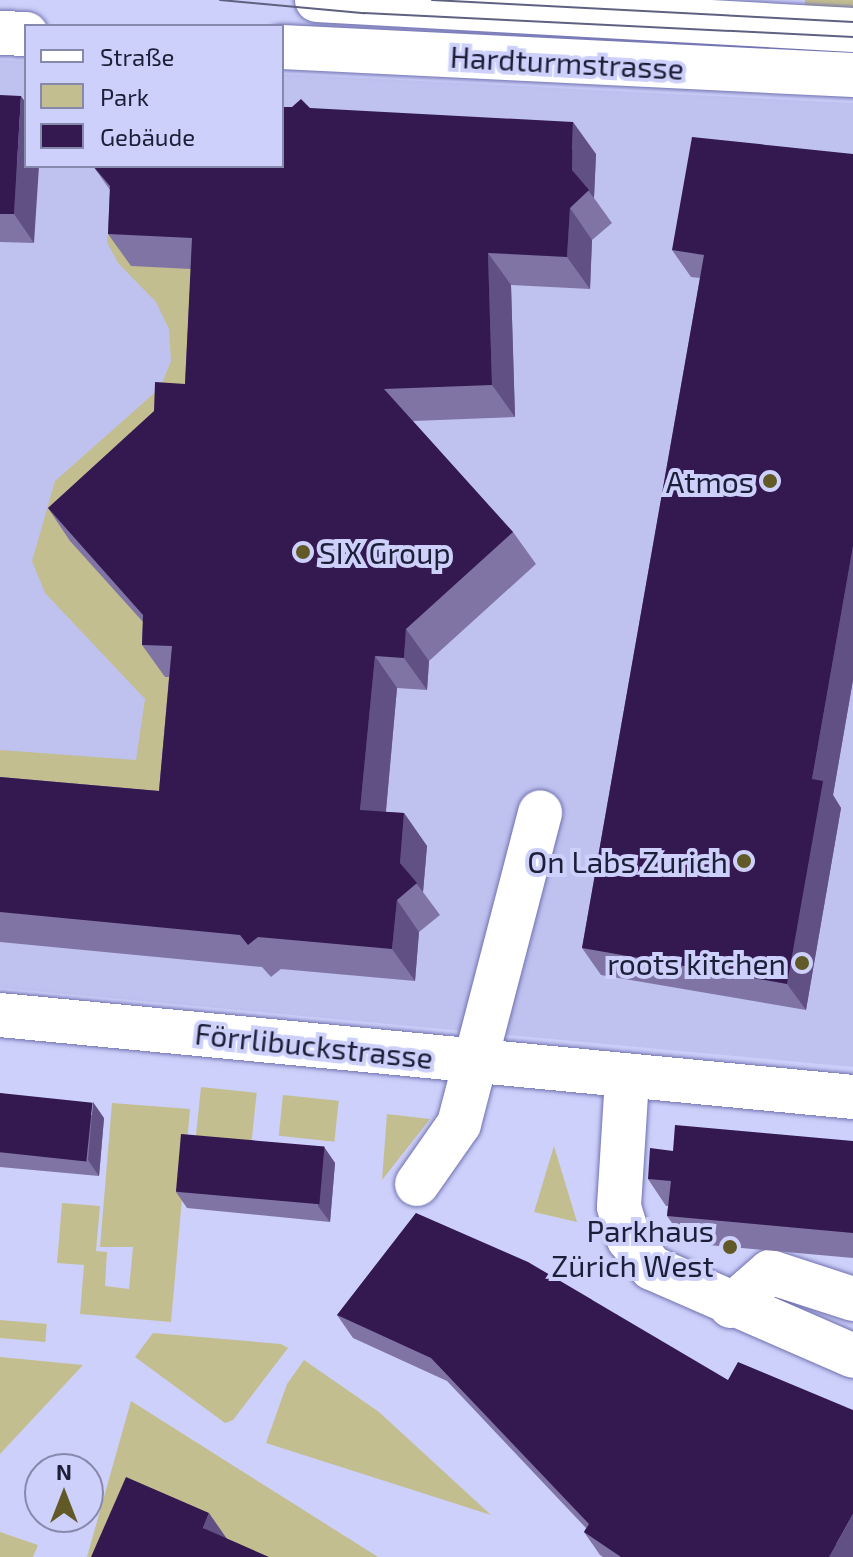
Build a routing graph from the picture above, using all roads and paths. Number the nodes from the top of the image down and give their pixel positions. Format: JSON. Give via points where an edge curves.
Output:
{"nodes":[{"id":1,"x":317,"y":0,"type":"edge"},
{"id":2,"x":781,"y":13,"type":"edge"},
{"id":3,"x":853,"y":30,"type":"edge"},
{"id":4,"x":0,"y":33,"type":"edge"},
{"id":5,"x":24,"y":34,"type":"edge"},
{"id":6,"x":284,"y":47,"type":"edge"},
{"id":7,"x":778,"y":71,"type":"junction"},
{"id":8,"x":853,"y":75,"type":"edge"},
{"id":9,"x":540,"y":812,"type":"dead end"},
{"id":10,"x":0,"y":1015,"type":"edge"},
{"id":11,"x":474,"y":1061,"type":"junction"},
{"id":12,"x":627,"y":1079,"type":"junction"},
{"id":13,"x":853,"y":1097,"type":"edge"},
{"id":14,"x":417,"y":1184,"type":"dead end"},
{"id":15,"x":853,"y":1299,"type":"edge"},
{"id":16,"x":731,"y":1306,"type":"junction"},
{"id":17,"x":853,"y":1356,"type":"edge"}],
"edges":[{"from":1,"to":2,"type":"street","name":"Hardturmstrasse"},
{"from":2,"to":3,"type":"street","name":"Hardturmstrasse"},
{"from":2,"to":7,"type":"street"},
{"from":4,"to":5,"type":"street"},
{"from":6,"to":7,"type":"street","name":"Hardturmstrasse"},
{"from":7,"to":8,"type":"street","name":"Hardturmstrasse"},
{"from":9,"to":11,"type":"street"},
{"from":10,"to":11,"type":"street","name":"Förrlibuckstrasse"},
{"from":11,"to":12,"type":"street","name":"Förrlibuckstrasse"},
{"from":11,"to":14,"type":"street","via":[[459,1124]]},
{"from":12,"to":13,"type":"street","name":"Förrlibuckstrasse"},
{"from":12,"to":16,"type":"street","via":[[619,1207],[629,1239],[652,1268]]},
{"from":15,"to":16,"type":"street","via":[[770,1272]]},
{"from":16,"to":17,"type":"street"}]}
